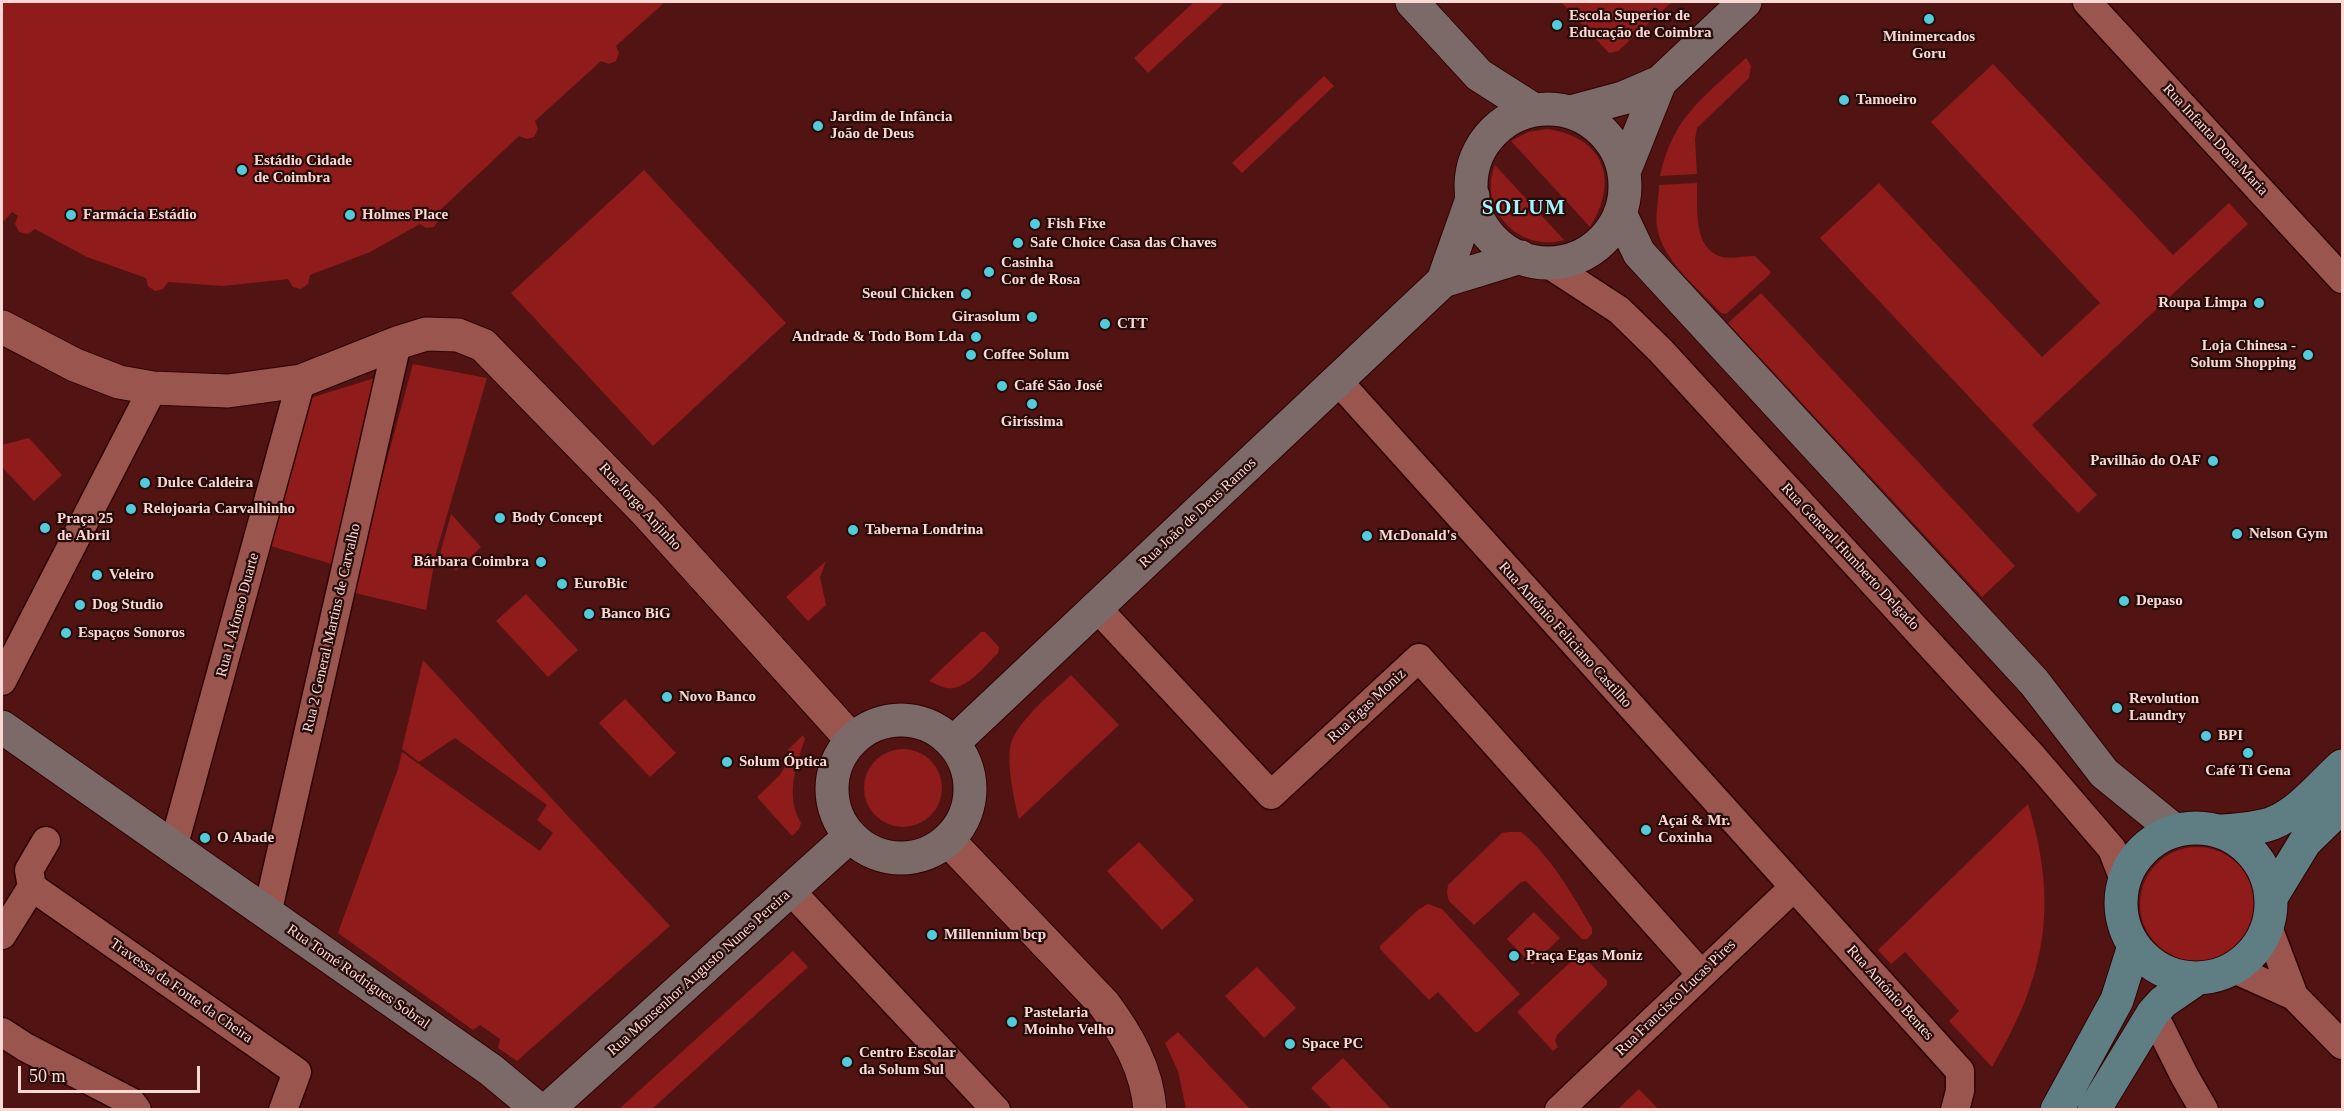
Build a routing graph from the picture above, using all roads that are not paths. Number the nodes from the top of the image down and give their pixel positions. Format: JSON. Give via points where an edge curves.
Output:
{"nodes":[{"id":1,"x":1412,"y":2,"type":"edge"},
{"id":2,"x":1745,"y":2,"type":"edge"},
{"id":3,"x":2087,"y":2,"type":"edge"},
{"id":4,"x":1660,"y":82,"type":"junction"},
{"id":5,"x":1534,"y":110,"type":"junction"},
{"id":6,"x":1571,"y":112,"type":"junction"},
{"id":7,"x":1624,"y":172,"type":"junction"},
{"id":8,"x":1473,"y":196,"type":"junction"},
{"id":9,"x":1620,"y":213,"type":"junction"},
{"id":10,"x":1534,"y":260,"type":"junction"},
{"id":11,"x":2343,"y":279,"type":"edge"},
{"id":12,"x":1443,"y":281,"type":"junction"},
{"id":13,"x":2,"y":327,"type":"edge"},
{"id":14,"x":397,"y":343,"type":"junction"},
{"id":15,"x":301,"y":381,"type":"junction"},
{"id":16,"x":1338,"y":381,"type":"junction"},
{"id":17,"x":153,"y":388,"type":"junction"},
{"id":18,"x":1097,"y":608,"type":"junction"},
{"id":19,"x":2,"y":681,"type":"edge"},
{"id":20,"x":2,"y":728,"type":"edge"},
{"id":21,"x":852,"y":740,"type":"junction"},
{"id":22,"x":953,"y":743,"type":"junction"},
{"id":23,"x":2343,"y":766,"type":"edge"},
{"id":24,"x":2343,"y":806,"type":"edge"},
{"id":25,"x":2174,"y":830,"type":"junction"},
{"id":26,"x":2221,"y":831,"type":"junction"},
{"id":27,"x":850,"y":836,"type":"junction"},
{"id":28,"x":948,"y":840,"type":"junction"},
{"id":29,"x":46,"y":841,"type":"dead end"},
{"id":30,"x":173,"y":848,"type":"junction"},
{"id":31,"x":2124,"y":880,"type":"junction"},
{"id":32,"x":32,"y":887,"type":"junction"},
{"id":33,"x":1794,"y":887,"type":"junction"},
{"id":34,"x":790,"y":890,"type":"junction"},
{"id":35,"x":2270,"y":911,"type":"junction"},
{"id":36,"x":267,"y":914,"type":"junction"},
{"id":37,"x":2,"y":935,"type":"edge"},
{"id":38,"x":2134,"y":946,"type":"junction"},
{"id":39,"x":2234,"y":969,"type":"junction"},
{"id":40,"x":1701,"y":974,"type":"junction"},
{"id":41,"x":2195,"y":980,"type":"junction"},
{"id":42,"x":2294,"y":996,"type":"junction"},
{"id":43,"x":2152,"y":1013,"type":"junction"},
{"id":44,"x":2,"y":1032,"type":"edge"},
{"id":45,"x":2343,"y":1045,"type":"edge"},
{"id":46,"x":551,"y":1108,"type":"edge"},
{"id":47,"x":137,"y":1110,"type":"edge"},
{"id":48,"x":283,"y":1110,"type":"edge"},
{"id":49,"x":996,"y":1110,"type":"edge"},
{"id":50,"x":1150,"y":1110,"type":"edge"},
{"id":51,"x":1559,"y":1110,"type":"edge"},
{"id":52,"x":1955,"y":1110,"type":"edge"},
{"id":53,"x":2057,"y":1110,"type":"edge"},
{"id":54,"x":2094,"y":1110,"type":"edge"},
{"id":55,"x":2204,"y":1110,"type":"edge"}],
"edges":[{"from":1,"to":5,"type":"main road","via":[[1479,75]]},
{"from":2,"to":4,"type":"main road"},
{"from":3,"to":11,"type":"street","name":"Rua Infanta Dona Maria"},
{"from":4,"to":6,"type":"main road","via":[[1623,98]]},
{"from":4,"to":7,"type":"main road"},
{"from":5,"to":6,"type":"main road"},
{"from":5,"to":8,"type":"main road","via":[[1517,116],[1489,137],[1476,160]]},
{"from":6,"to":7,"type":"main road","via":[[1606,135]]},
{"from":7,"to":9,"type":"main road"},
{"from":8,"to":10,"type":"main road","via":[[1480,222],[1490,237],[1503,249]]},
{"from":8,"to":12,"type":"main road","name":"Rua João de Deus Ramos"},
{"from":9,"to":10,"type":"main road","via":[[1614,227],[1592,249],[1571,259]]},
{"from":9,"to":25,"type":"main road","via":[[1639,253],[2018,664],[2104,773]]},
{"from":10,"to":12,"type":"main road","name":"Rua João de Deus Ramos"},
{"from":10,"to":31,"type":"street","name":"Rua General Humberto Delgado","via":[[1619,309],[1661,351],[2033,757],[2112,849]]},
{"from":12,"to":16,"type":"main road","name":"Rua João de Deus Ramos"},
{"from":13,"to":17,"type":"street","name":"Rua Jorge Anjinho","via":[[75,365],[119,382]]},
{"from":14,"to":15,"type":"street","name":"Rua Jorge Anjinho"},
{"from":14,"to":21,"type":"street","name":"Rua Jorge Anjinho","via":[[426,334],[458,334],[483,345],[646,512]]},
{"from":14,"to":36,"type":"street","name":"Rua 2 General Martins de Carvalho"},
{"from":15,"to":17,"type":"street","name":"Rua Jorge Anjinho","via":[[228,391]]},
{"from":15,"to":30,"type":"street","name":"Rua 1 Afonso Duarte"},
{"from":16,"to":18,"type":"main road","name":"Rua João de Deus Ramos"},
{"from":16,"to":33,"type":"street","name":"Rua António Feliciano Castilho"},
{"from":17,"to":19,"type":"street"},
{"from":18,"to":22,"type":"main road","name":"Rua João de Deus Ramos"},
{"from":18,"to":40,"type":"street","name":"Rua Egas Moniz","via":[[1271,795],[1419,658]]},
{"from":20,"to":30,"type":"main road","name":"Rua Tomé Rodrigues Sobral"},
{"from":21,"to":22,"type":"main road","via":[[870,727],[892,720],[914,721],[935,729]]},
{"from":21,"to":27,"type":"main road","via":[[833,777],[832,798],[838,818]]},
{"from":22,"to":28,"type":"main road","via":[[965,763],[970,784],[968,806]]},
{"from":23,"to":26,"type":"main road","via":[[2295,810],[2273,823]]},
{"from":24,"to":35,"type":"main road","via":[[2305,842]]},
{"from":25,"to":26,"type":"main road","via":[[2192,827]]},
{"from":25,"to":31,"type":"main road","via":[[2143,849]]},
{"from":26,"to":35,"type":"main road","via":[[2243,844],[2261,863],[2268,879]]},
{"from":27,"to":28,"type":"main road","via":[[887,857],[909,858],[931,852]]},
{"from":27,"to":34,"type":"main road","name":"Rua Monsenhor Augusto Nunes Pereira"},
{"from":28,"to":50,"type":"street","via":[[1104,1004],[1124,1031],[1138,1060]]},
{"from":29,"to":32,"type":"street","via":[[29,870]]},
{"from":30,"to":36,"type":"main road","name":"Rua Tomé Rodrigues Sobral"},
{"from":31,"to":38,"type":"main road","via":[[2121,915]]},
{"from":32,"to":37,"type":"street"},
{"from":32,"to":48,"type":"street","name":"Travessa da Fonte da Cheira","via":[[297,1072]]},
{"from":33,"to":40,"type":"street","name":"Rua Francisco Lucas Pires"},
{"from":33,"to":52,"type":"street","name":"Rua António Bentes","via":[[1959,1071],[1960,1091]]},
{"from":34,"to":46,"type":"main road","name":"Rua Monsenhor Augusto Nunes Pereira"},
{"from":34,"to":49,"type":"street"},
{"from":35,"to":39,"type":"main road","via":[[2261,944]]},
{"from":35,"to":42,"type":"street"},
{"from":36,"to":46,"type":"main road","name":"Rua Tomé Rodrigues Sobral","via":[[490,1070]]},
{"from":38,"to":41,"type":"main road","via":[[2159,969]]},
{"from":38,"to":53,"type":"main road","via":[[2117,1000]]},
{"from":39,"to":41,"type":"main road"},
{"from":39,"to":42,"type":"street"},
{"from":40,"to":51,"type":"street","name":"Rua Francisco Lucas Pires"},
{"from":41,"to":43,"type":"main road"},
{"from":42,"to":45,"type":"street"},
{"from":43,"to":54,"type":"main road"},
{"from":43,"to":55,"type":"street"},
{"from":44,"to":47,"type":"street","via":[[131,1102]]}]}
